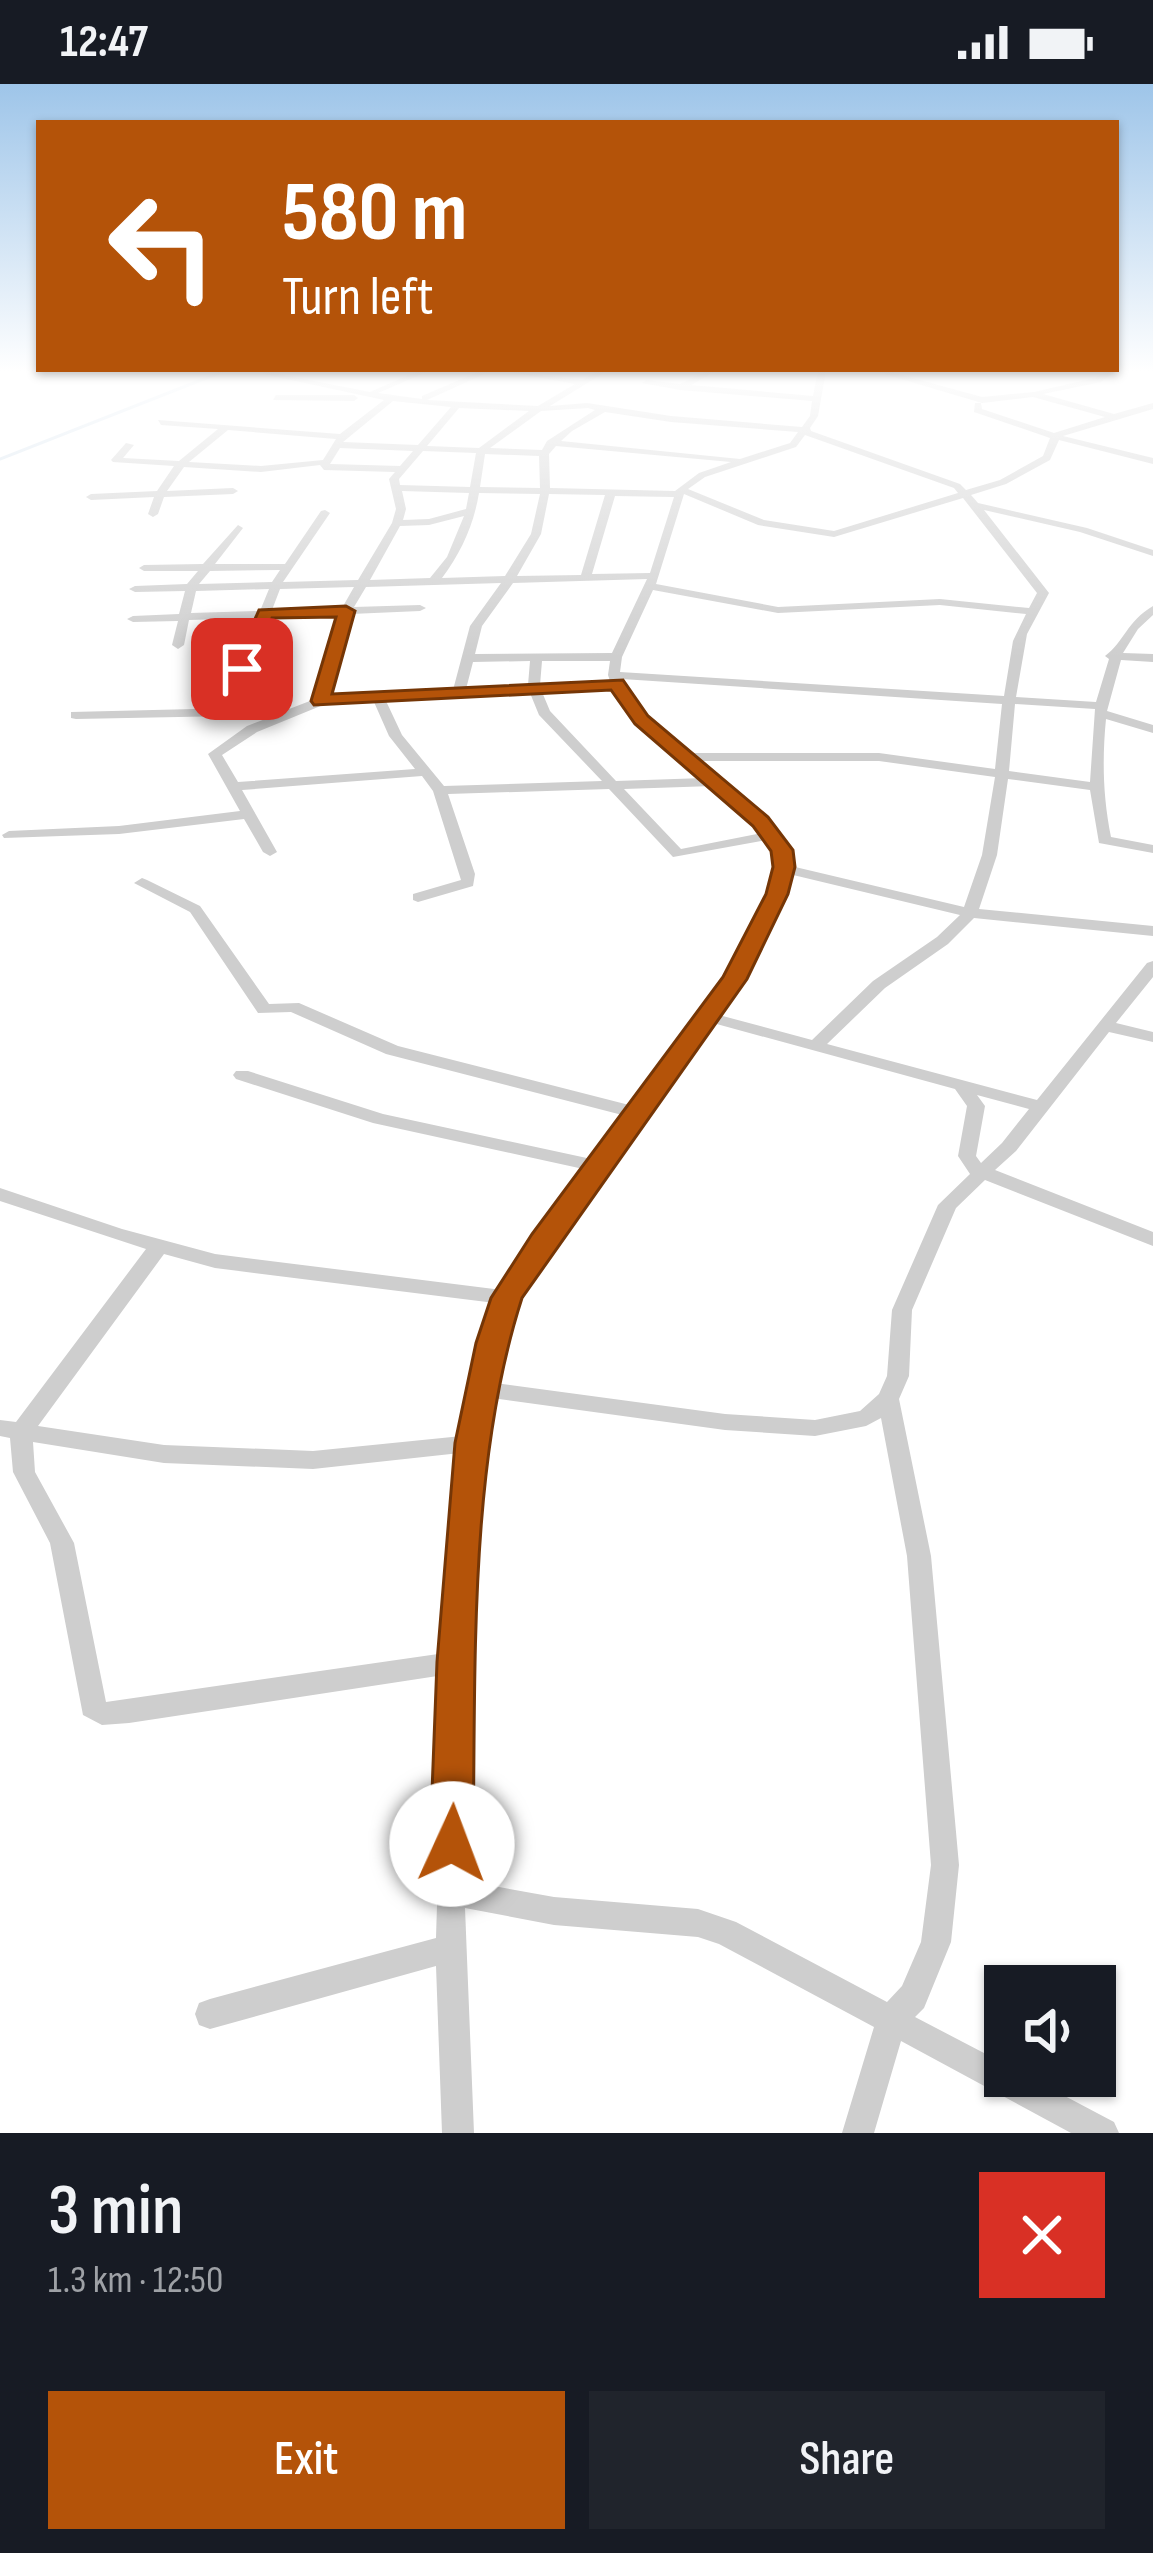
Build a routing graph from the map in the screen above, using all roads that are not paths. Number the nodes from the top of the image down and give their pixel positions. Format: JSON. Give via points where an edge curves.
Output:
{"nodes":[{"id":1,"x":178,"y":467,"type":"edge"},
{"id":2,"x":227,"y":467,"type":"edge"},
{"id":3,"x":263,"y":467,"type":"edge"},
{"id":4,"x":340,"y":467,"type":"edge"},
{"id":5,"x":401,"y":467,"type":"edge"},
{"id":6,"x":479,"y":467,"type":"edge"},
{"id":7,"x":546,"y":467,"type":"edge"},
{"id":8,"x":731,"y":467,"type":"edge"},
{"id":9,"x":894,"y":467,"type":"edge"},
{"id":10,"x":1032,"y":467,"type":"edge"},
{"id":11,"x":244,"y":468,"type":"junction"},
{"id":12,"x":399,"y":469,"type":"junction"},
{"id":13,"x":394,"y":488,"type":"junction"},
{"id":14,"x":476,"y":489,"type":"junction"},
{"id":15,"x":233,"y":491,"type":"junction"},
{"id":16,"x":545,"y":492,"type":"junction"},
{"id":17,"x":679,"y":492,"type":"junction"},
{"id":18,"x":158,"y":494,"type":"junction"},
{"id":19,"x":610,"y":494,"type":"junction"},
{"id":20,"x":92,"y":497,"type":"dead end"},
{"id":21,"x":971,"y":498,"type":"junction"},
{"id":22,"x":225,"y":509,"type":"dead end"},
{"id":23,"x":471,"y":511,"type":"junction"},
{"id":24,"x":325,"y":513,"type":"dead end"},
{"id":25,"x":153,"y":514,"type":"dead end"},
{"id":26,"x":397,"y":523,"type":"junction"},
{"id":27,"x":238,"y":528,"type":"dead end"},
{"id":28,"x":1153,"y":553,"type":"edge"},
{"id":29,"x":286,"y":566,"type":"junction"},
{"id":30,"x":144,"y":568,"type":"dead end"},
{"id":31,"x":203,"y":568,"type":"junction"},
{"id":32,"x":586,"y":577,"type":"junction"},
{"id":33,"x":512,"y":578,"type":"junction"},
{"id":34,"x":435,"y":579,"type":"junction"},
{"id":35,"x":362,"y":580,"type":"junction"},
{"id":36,"x":651,"y":581,"type":"junction"},
{"id":37,"x":278,"y":583,"type":"junction"},
{"id":38,"x":191,"y":587,"type":"junction"},
{"id":39,"x":135,"y":589,"type":"dead end"},
{"id":40,"x":420,"y":608,"type":"dead end"},
{"id":41,"x":1153,"y":609,"type":"edge"},
{"id":42,"x":346,"y":611,"type":"junction"},
{"id":43,"x":1028,"y":611,"type":"junction"},
{"id":44,"x":265,"y":614,"type":"junction"},
{"id":45,"x":181,"y":618,"type":"junction"},
{"id":46,"x":134,"y":619,"type":"dead end"},
{"id":47,"x":178,"y":645,"type":"dead end"},
{"id":48,"x":1111,"y":656,"type":"junction"},
{"id":49,"x":536,"y":657,"type":"junction"},
{"id":50,"x":466,"y":658,"type":"junction"},
{"id":51,"x":1153,"y":658,"type":"edge"},
{"id":52,"x":242,"y":669,"type":"dead end"},
{"id":53,"x":615,"y":672,"type":"junction"},
{"id":54,"x":534,"y":688,"type":"junction"},
{"id":55,"x":459,"y":692,"type":"junction"},
{"id":56,"x":377,"y":697,"type":"junction"},
{"id":57,"x":1009,"y":697,"type":"junction"},
{"id":58,"x":313,"y":704,"type":"junction"},
{"id":59,"x":1100,"y":709,"type":"junction"},
{"id":60,"x":76,"y":715,"type":"dead end"},
{"id":61,"x":1153,"y":729,"type":"edge"},
{"id":62,"x":686,"y":757,"type":"junction"},
{"id":63,"x":424,"y":772,"type":"junction"},
{"id":64,"x":998,"y":776,"type":"junction"},
{"id":65,"x":716,"y":782,"type":"junction"},
{"id":66,"x":607,"y":784,"type":"junction"},
{"id":67,"x":1098,"y":787,"type":"junction"},
{"id":68,"x":232,"y":788,"type":"junction"},
{"id":69,"x":440,"y":790,"type":"junction"},
{"id":70,"x":249,"y":814,"type":"junction"},
{"id":71,"x":9,"y":835,"type":"dead end"},
{"id":72,"x":772,"y":835,"type":"junction"},
{"id":73,"x":1153,"y":849,"type":"edge"},
{"id":74,"x":270,"y":852,"type":"dead end"},
{"id":75,"x":783,"y":868,"type":"junction"},
{"id":76,"x":142,"y":883,"type":"dead end"},
{"id":77,"x":418,"y":897,"type":"dead end"},
{"id":78,"x":969,"y":913,"type":"junction"},
{"id":79,"x":1153,"y":932,"type":"edge"},
{"id":80,"x":1153,"y":966,"type":"edge"},
{"id":81,"x":708,"y":1017,"type":"junction"},
{"id":82,"x":1106,"y":1026,"type":"junction"},
{"id":83,"x":1148,"y":1037,"type":"edge"},
{"id":84,"x":814,"y":1046,"type":"junction"},
{"id":85,"x":242,"y":1076,"type":"dead end"},
{"id":86,"x":963,"y":1088,"type":"junction"},
{"id":87,"x":1041,"y":1107,"type":"junction"},
{"id":88,"x":640,"y":1114,"type":"junction"},
{"id":89,"x":600,"y":1167,"type":"junction"},
{"id":90,"x":983,"y":1173,"type":"junction"},
{"id":91,"x":0,"y":1194,"type":"edge"},
{"id":92,"x":1153,"y":1239,"type":"edge"},
{"id":93,"x":158,"y":1246,"type":"junction"},
{"id":94,"x":507,"y":1298,"type":"junction"},
{"id":95,"x":481,"y":1389,"type":"junction"},
{"id":96,"x":888,"y":1399,"type":"junction"},
{"id":97,"x":10,"y":1430,"type":"edge"},
{"id":98,"x":472,"y":1443,"type":"junction"},
{"id":99,"x":457,"y":1662,"type":"junction"},
{"id":100,"x":450,"y":1892,"type":"junction"},
{"id":101,"x":450,"y":1948,"type":"junction"},
{"id":102,"x":210,"y":2014,"type":"dead end"},
{"id":103,"x":892,"y":2019,"type":"junction"},
{"id":104,"x":458,"y":2133,"type":"edge"},
{"id":105,"x":858,"y":2133,"type":"edge"},
{"id":106,"x":1103,"y":2133,"type":"edge"}],
"edges":[{"from":1,"to":18,"type":"street"},
{"from":2,"to":11,"type":"street"},
{"from":3,"to":11,"type":"street"},
{"from":4,"to":12,"type":"street"},
{"from":5,"to":12,"type":"street"},
{"from":6,"to":14,"type":"street"},
{"from":7,"to":16,"type":"street"},
{"from":8,"to":17,"type":"street"},
{"from":9,"to":21,"type":"street"},
{"from":10,"to":21,"type":"street"},
{"from":11,"to":15,"type":"street"},
{"from":12,"to":13,"type":"street"},
{"from":13,"to":14,"type":"street"},
{"from":13,"to":26,"type":"street"},
{"from":14,"to":16,"type":"street"},
{"from":14,"to":23,"type":"street"},
{"from":15,"to":18,"type":"street"},
{"from":15,"to":22,"type":"street"},
{"from":16,"to":19,"type":"street"},
{"from":16,"to":33,"type":"street","via":[[536,534]]},
{"from":17,"to":19,"type":"street"},
{"from":17,"to":21,"type":"street","via":[[754,521],[828,535]]},
{"from":17,"to":36,"type":"street"},
{"from":18,"to":20,"type":"street"},
{"from":18,"to":25,"type":"street"},
{"from":19,"to":32,"type":"street"},
{"from":21,"to":28,"type":"street"},
{"from":21,"to":43,"type":"street","via":[[1041,588]]},
{"from":23,"to":26,"type":"street"},
{"from":23,"to":34,"type":"street"},
{"from":24,"to":29,"type":"street"},
{"from":26,"to":35,"type":"street"},
{"from":27,"to":31,"type":"street"},
{"from":29,"to":31,"type":"street"},
{"from":29,"to":37,"type":"street"},
{"from":30,"to":31,"type":"street"},
{"from":31,"to":38,"type":"street"},
{"from":32,"to":33,"type":"street"},
{"from":32,"to":36,"type":"street"},
{"from":33,"to":34,"type":"street"},
{"from":33,"to":50,"type":"street","via":[[476,626]]},
{"from":34,"to":35,"type":"street"},
{"from":35,"to":37,"type":"street"},
{"from":35,"to":42,"type":"street"},
{"from":36,"to":43,"type":"street","via":[[778,610],[940,602]]},
{"from":36,"to":53,"type":"street"},
{"from":37,"to":38,"type":"street"},
{"from":37,"to":44,"type":"street"},
{"from":38,"to":39,"type":"street"},
{"from":38,"to":45,"type":"street"},
{"from":40,"to":42,"type":"street"},
{"from":41,"to":48,"type":"street","via":[[1132,622]]},
{"from":42,"to":44,"type":"street"},
{"from":42,"to":58,"type":"street"},
{"from":43,"to":57,"type":"street"},
{"from":44,"to":45,"type":"street"},
{"from":44,"to":52,"type":"street"},
{"from":45,"to":46,"type":"street"},
{"from":45,"to":47,"type":"street"},
{"from":48,"to":51,"type":"street"},
{"from":48,"to":59,"type":"street"},
{"from":49,"to":50,"type":"street"},
{"from":49,"to":53,"type":"street"},
{"from":49,"to":54,"type":"street"},
{"from":50,"to":55,"type":"street"},
{"from":53,"to":54,"type":"street"},
{"from":53,"to":57,"type":"street"},
{"from":53,"to":62,"type":"street","via":[[641,720]]},
{"from":54,"to":55,"type":"street"},
{"from":54,"to":66,"type":"street","via":[[554,726]]},
{"from":55,"to":56,"type":"street"},
{"from":56,"to":58,"type":"street"},
{"from":56,"to":63,"type":"street"},
{"from":57,"to":59,"type":"street"},
{"from":57,"to":64,"type":"street"},
{"from":58,"to":60,"type":"street","via":[[259,713]]},
{"from":58,"to":68,"type":"street","via":[[216,752]]},
{"from":59,"to":61,"type":"street"},
{"from":59,"to":67,"type":"street"},
{"from":62,"to":64,"type":"street","via":[[879,757]]},
{"from":62,"to":65,"type":"street"},
{"from":63,"to":68,"type":"street"},
{"from":63,"to":69,"type":"street"},
{"from":64,"to":67,"type":"street"},
{"from":64,"to":78,"type":"street"},
{"from":65,"to":66,"type":"street"},
{"from":65,"to":72,"type":"street"},
{"from":66,"to":69,"type":"street"},
{"from":66,"to":72,"type":"street","via":[[678,854]]},
{"from":67,"to":73,"type":"street","via":[[1104,840]]},
{"from":68,"to":70,"type":"street"},
{"from":69,"to":77,"type":"street","via":[[468,883]]},
{"from":70,"to":71,"type":"street"},
{"from":70,"to":74,"type":"street"},
{"from":72,"to":75,"type":"street"},
{"from":75,"to":78,"type":"street"},
{"from":75,"to":81,"type":"street","via":[[757,941]]},
{"from":76,"to":88,"type":"street","via":[[195,910],[264,1009],[293,1007],[392,1050]]},
{"from":78,"to":79,"type":"street"},
{"from":78,"to":84,"type":"street"},
{"from":80,"to":82,"type":"street"},
{"from":81,"to":84,"type":"street"},
{"from":81,"to":88,"type":"street"},
{"from":82,"to":83,"type":"street"},
{"from":82,"to":87,"type":"street"},
{"from":84,"to":86,"type":"street"},
{"from":85,"to":89,"type":"street","via":[[379,1118]]},
{"from":86,"to":87,"type":"street"},
{"from":86,"to":90,"type":"street","via":[[976,1106],[967,1156]]},
{"from":87,"to":90,"type":"street"},
{"from":88,"to":89,"type":"street"},
{"from":89,"to":94,"type":"street"},
{"from":90,"to":92,"type":"street"},
{"from":90,"to":96,"type":"street","via":[[948,1205],[912,1280]]},
{"from":91,"to":93,"type":"street"},
{"from":93,"to":94,"type":"street","via":[[215,1261]]},
{"from":93,"to":97,"type":"street"},
{"from":94,"to":95,"type":"street"},
{"from":95,"to":96,"type":"street","via":[[815,1428],[866,1418]]},
{"from":95,"to":98,"type":"street"},
{"from":96,"to":103,"type":"street","via":[[919,1556],[945,1865],[936,1942],[913,1997]]},
{"from":97,"to":98,"type":"street","via":[[164,1454],[313,1460]]},
{"from":97,"to":99,"type":"street","via":[[62,1543],[88,1695],[102,1714]]},
{"from":98,"to":99,"type":"street"},
{"from":99,"to":100,"type":"street"},
{"from":100,"to":101,"type":"street"},
{"from":100,"to":103,"type":"street","via":[[698,1923]]},
{"from":101,"to":102,"type":"street"},
{"from":101,"to":104,"type":"street"},
{"from":103,"to":105,"type":"street"},
{"from":103,"to":106,"type":"street"}]}
